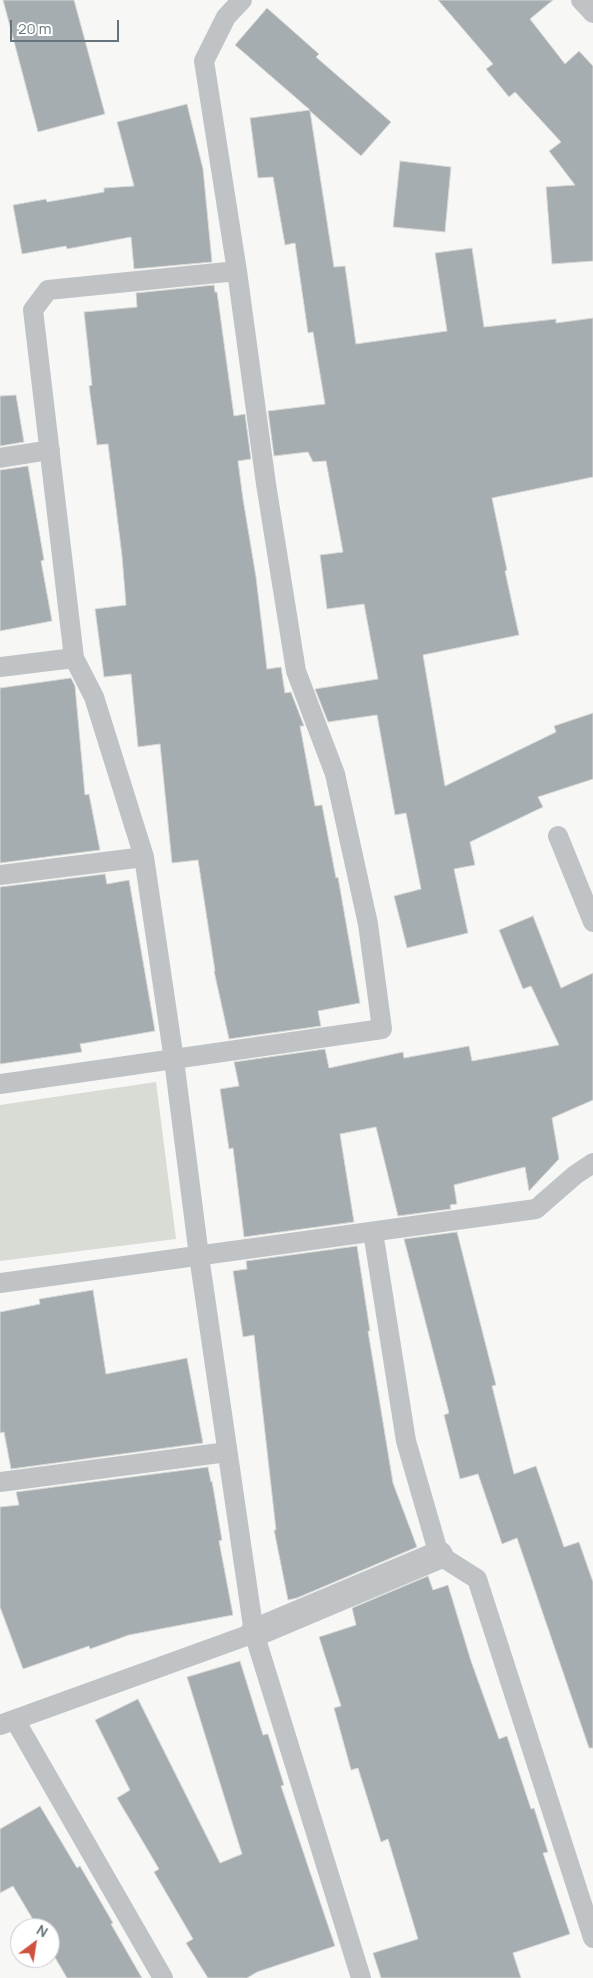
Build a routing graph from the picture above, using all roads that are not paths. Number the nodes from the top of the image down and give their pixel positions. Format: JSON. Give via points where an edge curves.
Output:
{"nodes":[{"id":1,"x":242,"y":0,"type":"edge"},
{"id":2,"x":581,"y":0,"type":"edge"},
{"id":3,"x":593,"y":13,"type":"edge"},
{"id":4,"x":237,"y":271,"type":"junction"},
{"id":5,"x":50,"y":450,"type":"junction"},
{"id":6,"x":0,"y":458,"type":"edge"},
{"id":7,"x":74,"y":658,"type":"junction"},
{"id":8,"x":0,"y":667,"type":"edge"},
{"id":9,"x":558,"y":836,"type":"dead end"},
{"id":10,"x":144,"y":857,"type":"junction"},
{"id":11,"x":0,"y":875,"type":"edge"},
{"id":12,"x":593,"y":922,"type":"edge"},
{"id":13,"x":174,"y":1060,"type":"junction"},
{"id":14,"x":0,"y":1084,"type":"edge"},
{"id":15,"x":593,"y":1163,"type":"edge"},
{"id":16,"x":373,"y":1232,"type":"junction"},
{"id":17,"x":199,"y":1256,"type":"junction"},
{"id":18,"x":0,"y":1282,"type":"edge"},
{"id":19,"x":227,"y":1452,"type":"junction"},
{"id":20,"x":0,"y":1482,"type":"edge"},
{"id":21,"x":439,"y":1555,"type":"junction"},
{"id":22,"x":254,"y":1634,"type":"junction"},
{"id":23,"x":7,"y":1722,"type":"edge"},
{"id":24,"x":593,"y":1938,"type":"edge"},
{"id":25,"x":163,"y":1978,"type":"edge"},
{"id":26,"x":361,"y":1978,"type":"edge"}],
"edges":[{"from":1,"to":4,"type":"lane","via":[[226,17],[204,61]]},
{"from":2,"to":3,"type":"lane"},
{"from":4,"to":5,"type":"lane","via":[[48,290],[33,310]]},
{"from":4,"to":13,"type":"lane","via":[[296,671],[336,774],[368,924],[382,1029]]},
{"from":5,"to":6,"type":"lane"},
{"from":5,"to":7,"type":"lane"},
{"from":7,"to":8,"type":"lane"},
{"from":7,"to":10,"type":"lane","via":[[94,697]]},
{"from":9,"to":12,"type":"lane"},
{"from":10,"to":11,"type":"lane"},
{"from":10,"to":13,"type":"lane"},
{"from":13,"to":14,"type":"lane"},
{"from":13,"to":17,"type":"lane"},
{"from":15,"to":16,"type":"lane","via":[[536,1209]]},
{"from":16,"to":17,"type":"lane"},
{"from":16,"to":21,"type":"lane","via":[[406,1441]]},
{"from":17,"to":18,"type":"lane"},
{"from":17,"to":19,"type":"lane"},
{"from":19,"to":20,"type":"lane"},
{"from":19,"to":22,"type":"lane"},
{"from":21,"to":22,"type":"street"},
{"from":21,"to":24,"type":"lane","via":[[477,1578]]},
{"from":22,"to":23,"type":"lane"},
{"from":22,"to":26,"type":"lane"},
{"from":23,"to":25,"type":"lane"}]}
